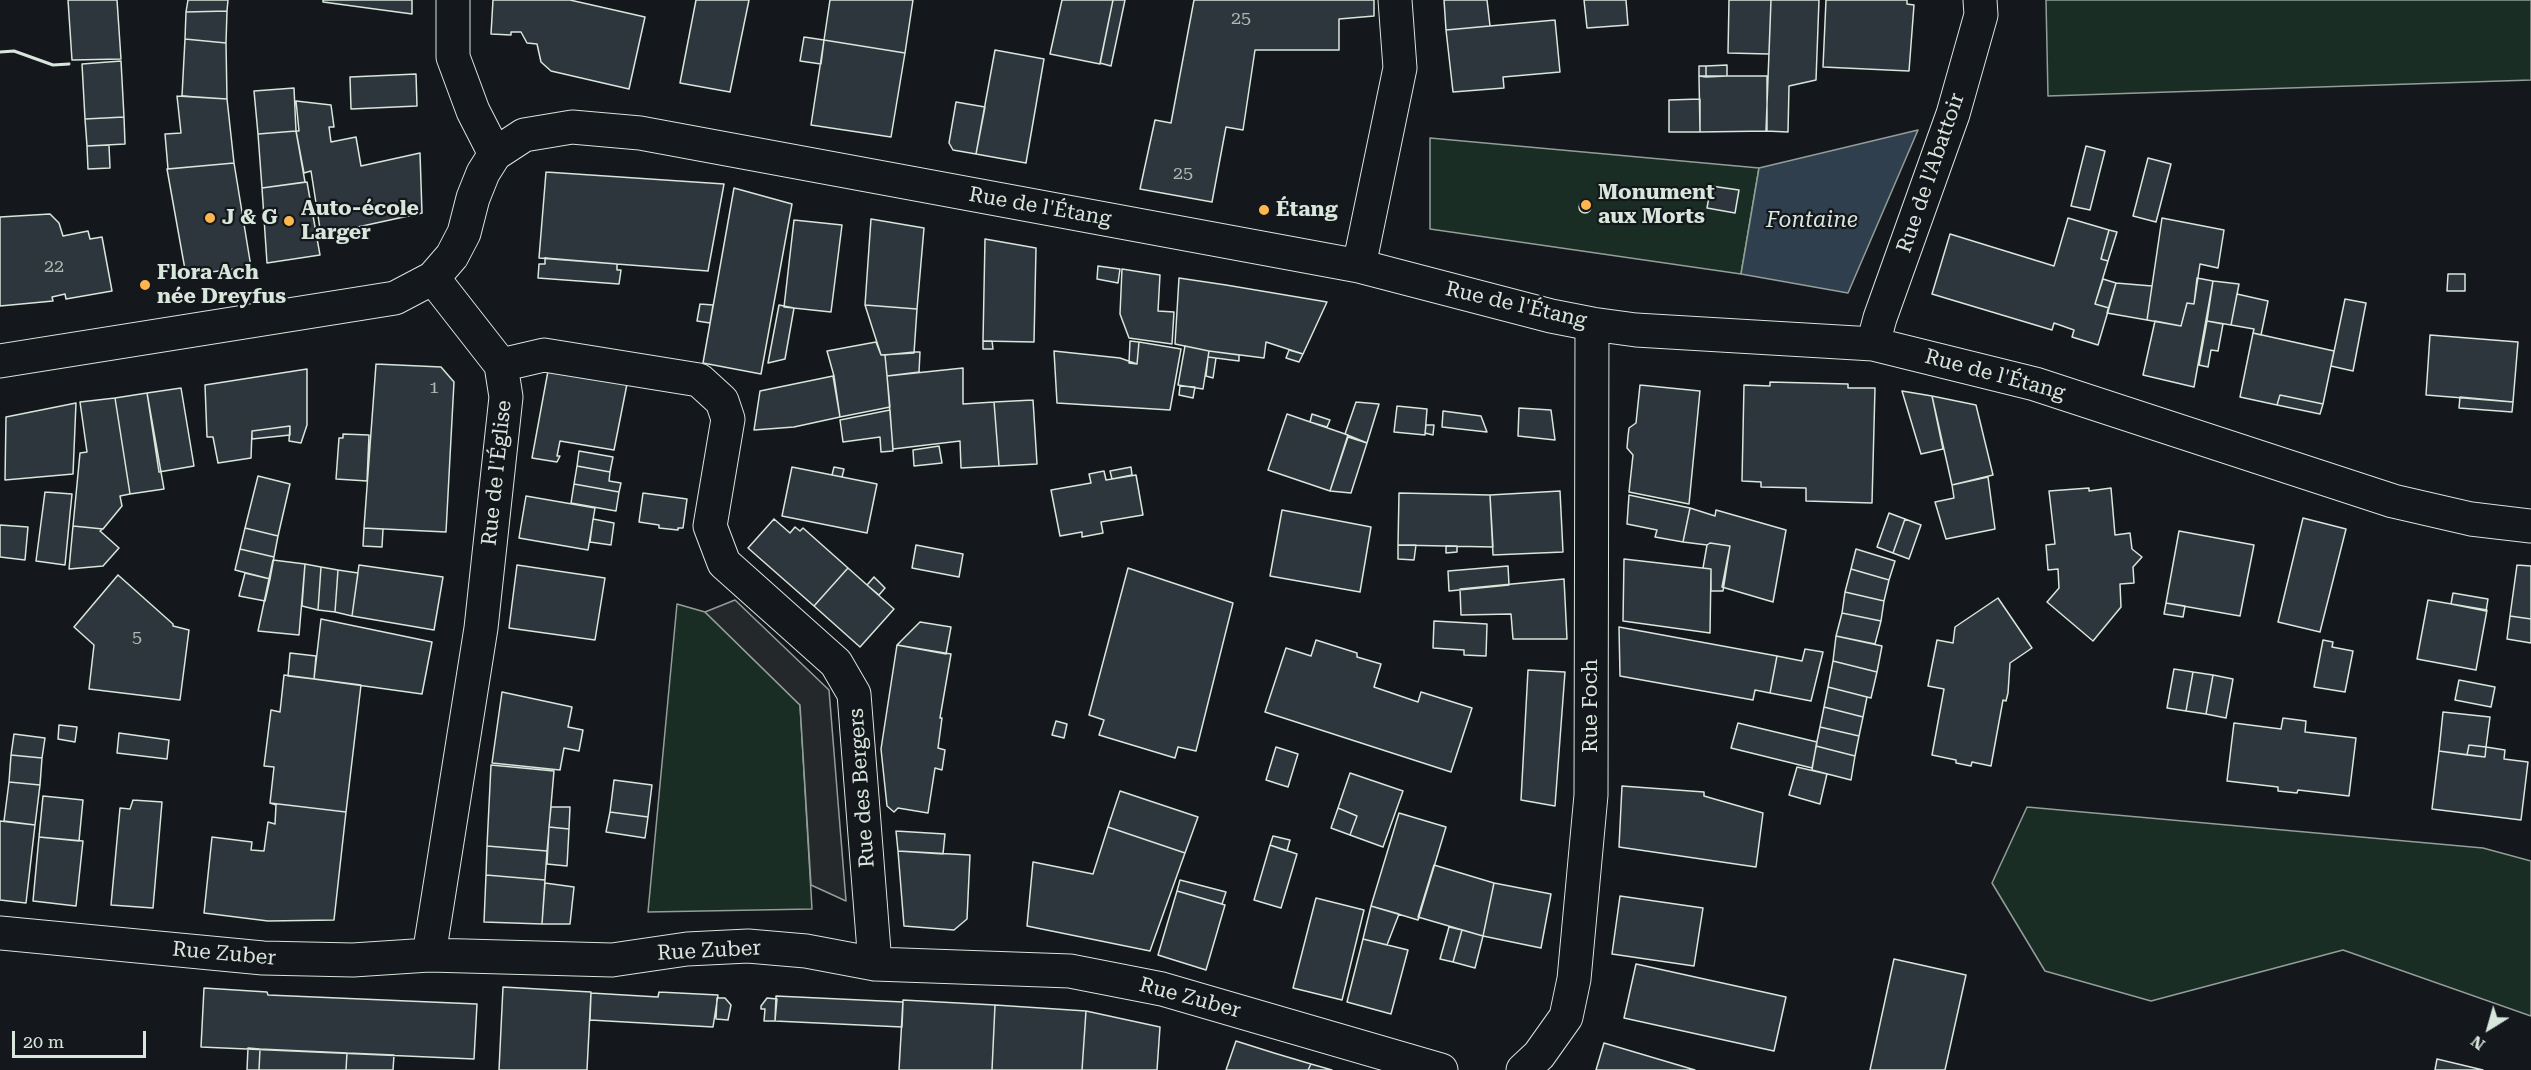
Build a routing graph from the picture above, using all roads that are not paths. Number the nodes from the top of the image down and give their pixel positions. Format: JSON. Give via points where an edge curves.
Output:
{"nodes":[{"id":1,"x":453,"y":0,"type":"edge"},
{"id":2,"x":1395,"y":0,"type":"edge"},
{"id":3,"x":1980,"y":0,"type":"edge"},
{"id":4,"x":495,"y":154,"type":"junction"},
{"id":5,"x":1359,"y":266,"type":"junction"},
{"id":6,"x":433,"y":278,"type":"junction"},
{"id":7,"x":1592,"y":324,"type":"junction"},
{"id":8,"x":1873,"y":344,"type":"junction"},
{"id":9,"x":0,"y":361,"type":"edge"},
{"id":10,"x":501,"y":365,"type":"junction"},
{"id":11,"x":2531,"y":526,"type":"edge"},
{"id":12,"x":0,"y":933,"type":"edge"},
{"id":13,"x":429,"y":955,"type":"junction"},
{"id":14,"x":875,"y":964,"type":"junction"},
{"id":15,"x":1442,"y":1070,"type":"edge"},
{"id":16,"x":1523,"y":1070,"type":"edge"}],
"edges":[{"from":1,"to":4,"type":"street","via":[[453,57],[473,111]]},
{"from":2,"to":5,"type":"street","via":[[1400,68]]},
{"from":3,"to":8,"type":"street","name":"Rue de l'Abattoir","via":[[1980,15],[1953,114]]},
{"from":4,"to":5,"type":"street","name":"Rue de l'Étang","via":[[524,135],[572,127],[640,133]]},
{"from":4,"to":6,"type":"street","via":[[480,181],[460,241]]},
{"from":5,"to":7,"type":"street","name":"Rue de l'Étang"},
{"from":6,"to":9,"type":"street","via":[[395,297]]},
{"from":6,"to":10,"type":"street","name":"Rue de l'Église"},
{"from":7,"to":8,"type":"street","name":"Rue de l'Étang"},
{"from":7,"to":16,"type":"street","name":"Rue Foch","via":[[1591,795],[1574,979],[1566,1017]]},
{"from":8,"to":11,"type":"street","name":"Rue de l'Étang","via":[[2035,384],[2393,501],[2471,519]]},
{"from":10,"to":13,"type":"street","name":"Rue de l'Église","via":[[506,397],[481,628]]},
{"from":10,"to":14,"type":"street","name":"Rue des Bergers","via":[[543,355],[654,372],[699,380],[722,401],[728,419],[710,526],[724,563],[836,663],[854,694]]},
{"from":12,"to":13,"type":"street","name":"Rue Zuber","via":[[262,958],[353,960]]},
{"from":13,"to":14,"type":"street","name":"Rue Zuber","via":[[612,960],[687,949],[748,946],[806,951]]},
{"from":14,"to":15,"type":"street","name":"Rue Zuber","via":[[1082,973],[1162,989]]}]}
